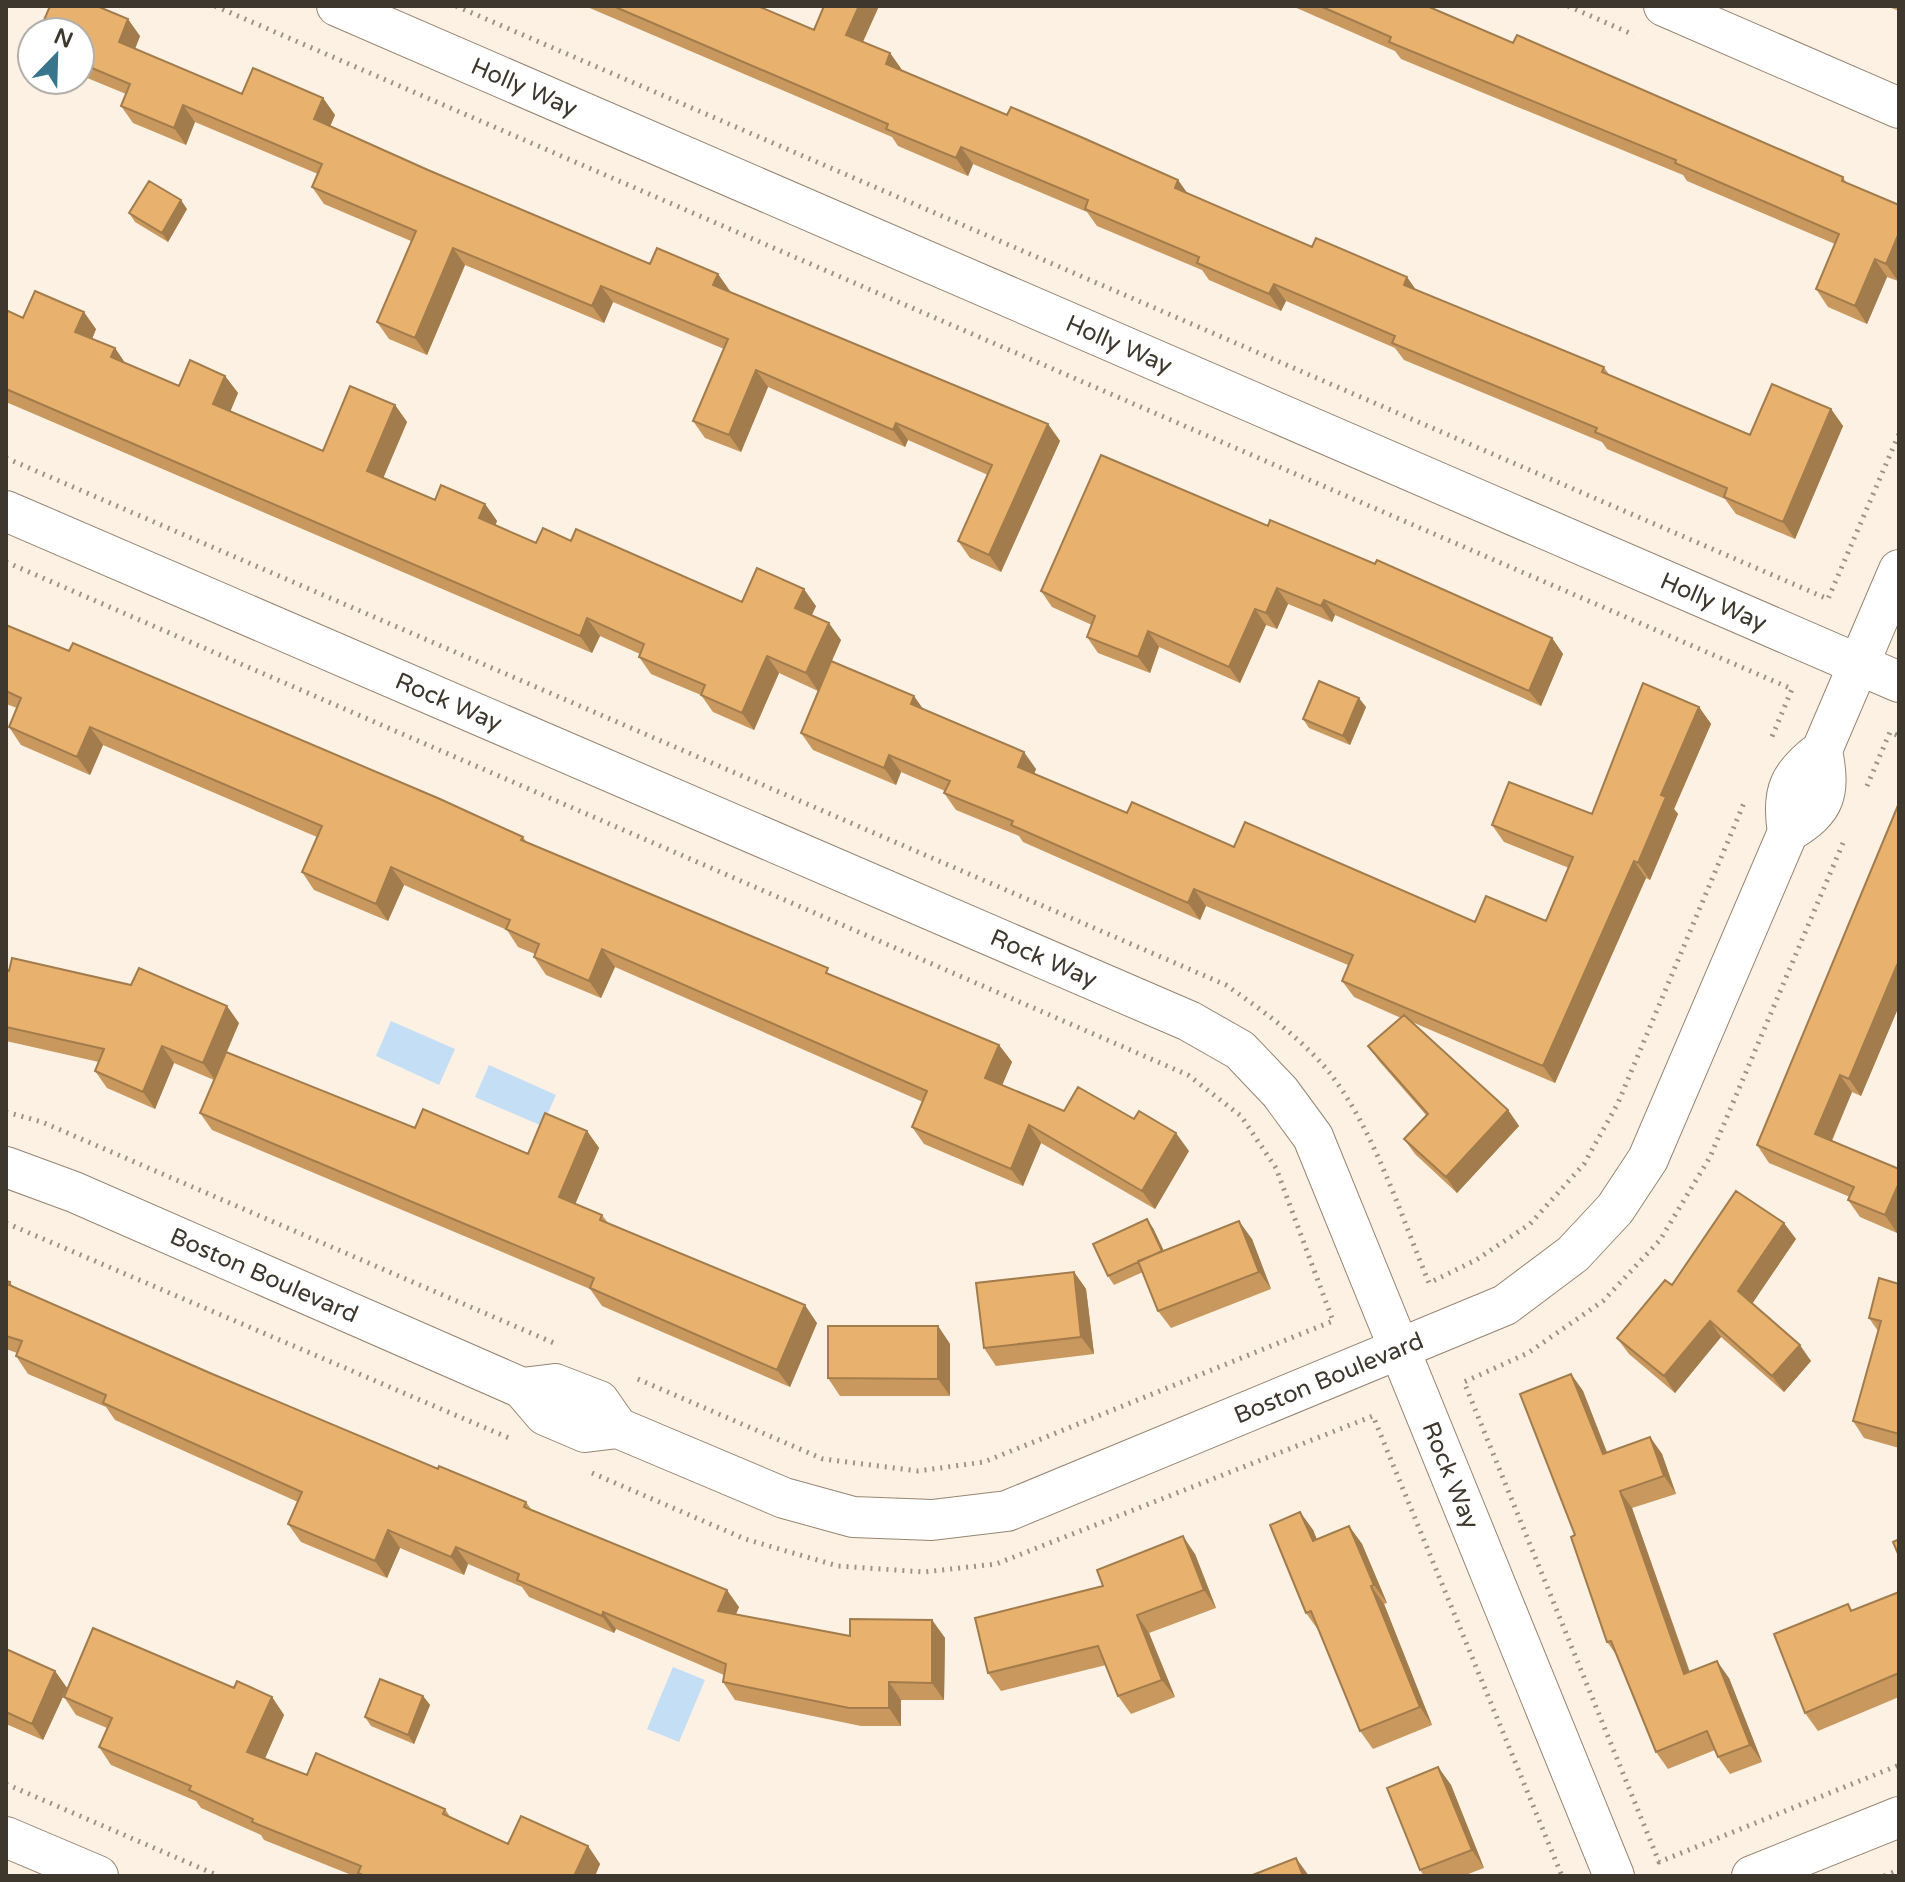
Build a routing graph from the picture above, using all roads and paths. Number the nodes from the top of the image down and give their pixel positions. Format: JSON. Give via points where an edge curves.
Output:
{"nodes":[{"id":1,"x":215,"y":6,"type":"edge"},
{"id":2,"x":337,"y":6,"type":"edge"},
{"id":3,"x":456,"y":6,"type":"edge"},
{"id":4,"x":1664,"y":6,"type":"edge"},
{"id":5,"x":1899,"y":108,"type":"edge"},
{"id":6,"x":1899,"y":434,"type":"edge"},
{"id":7,"x":6,"y":458,"type":"edge"},
{"id":8,"x":6,"y":511,"type":"edge"},
{"id":9,"x":6,"y":562,"type":"edge"},
{"id":10,"x":1899,"y":570,"type":"edge"},
{"id":11,"x":1859,"y":665,"type":"junction"},
{"id":12,"x":1899,"y":682,"type":"edge"},
{"id":13,"x":1768,"y":746,"type":"dead end"},
{"id":14,"x":1750,"y":789,"type":"dead end"},
{"id":15,"x":6,"y":1112,"type":"edge"},
{"id":16,"x":6,"y":1167,"type":"edge"},
{"id":17,"x":563,"y":1347,"type":"dead end"},
{"id":18,"x":1401,"y":1350,"type":"junction"},
{"id":19,"x":621,"y":1372,"type":"dead end"},
{"id":20,"x":1464,"y":1382,"type":"dead end"},
{"id":21,"x":1899,"y":1765,"type":"edge"},
{"id":22,"x":6,"y":1784,"type":"edge"},
{"id":23,"x":1899,"y":1817,"type":"edge"},
{"id":24,"x":6,"y":1837,"type":"edge"},
{"id":25,"x":1899,"y":1870,"type":"edge"},
{"id":26,"x":98,"y":1876,"type":"edge"},
{"id":27,"x":219,"y":1876,"type":"edge"},
{"id":28,"x":1614,"y":1876,"type":"edge"},
{"id":29,"x":1752,"y":1876,"type":"edge"},
{"id":30,"x":1884,"y":1876,"type":"edge"}],
"edges":[{"from":1,"to":13,"type":"path","via":[[1792,689]]},
{"from":2,"to":11,"type":"street","name":"Holly Way"},
{"from":3,"to":6,"type":"path","via":[[1828,599]]},
{"from":4,"to":5,"type":"street"},
{"from":7,"to":14,"type":"path","via":[[1226,985],[1284,1026],[1330,1073],[1363,1129],[1429,1283],[1530,1224],[1584,1164],[1618,1103]]},
{"from":8,"to":18,"type":"street","name":"Rock Way","via":[[1174,1014],[1240,1050],[1313,1137]]},
{"from":9,"to":19,"type":"path","via":[[1188,1075],[1241,1116],[1276,1168],[1333,1321],[984,1462],[918,1471],[823,1459]]},
{"from":10,"to":11,"type":"street","name":"Boston Boulevard"},
{"from":11,"to":12,"type":"street","name":"Holly Way"},
{"from":11,"to":18,"type":"street","name":"Boston Boulevard","via":[[1822,750],[1798,769],[1783,803],[1788,832],[1677,1097],[1648,1159],[1615,1209],[1573,1254],[1505,1305]]},
{"from":15,"to":17,"type":"path","via":[[42,1122]]},
{"from":16,"to":18,"type":"street","name":"Boston Boulevard","via":[[522,1388],[555,1384],[599,1401],[618,1428],[784,1498],[853,1517],[932,1520],[1007,1511]]},
{"from":18,"to":28,"type":"street","name":"Rock Way"},
{"from":20,"to":21,"type":"path","via":[[1659,1862]]},
{"from":22,"to":27,"type":"path"},
{"from":23,"to":29,"type":"street"},
{"from":24,"to":26,"type":"street"},
{"from":25,"to":30,"type":"path"}]}
